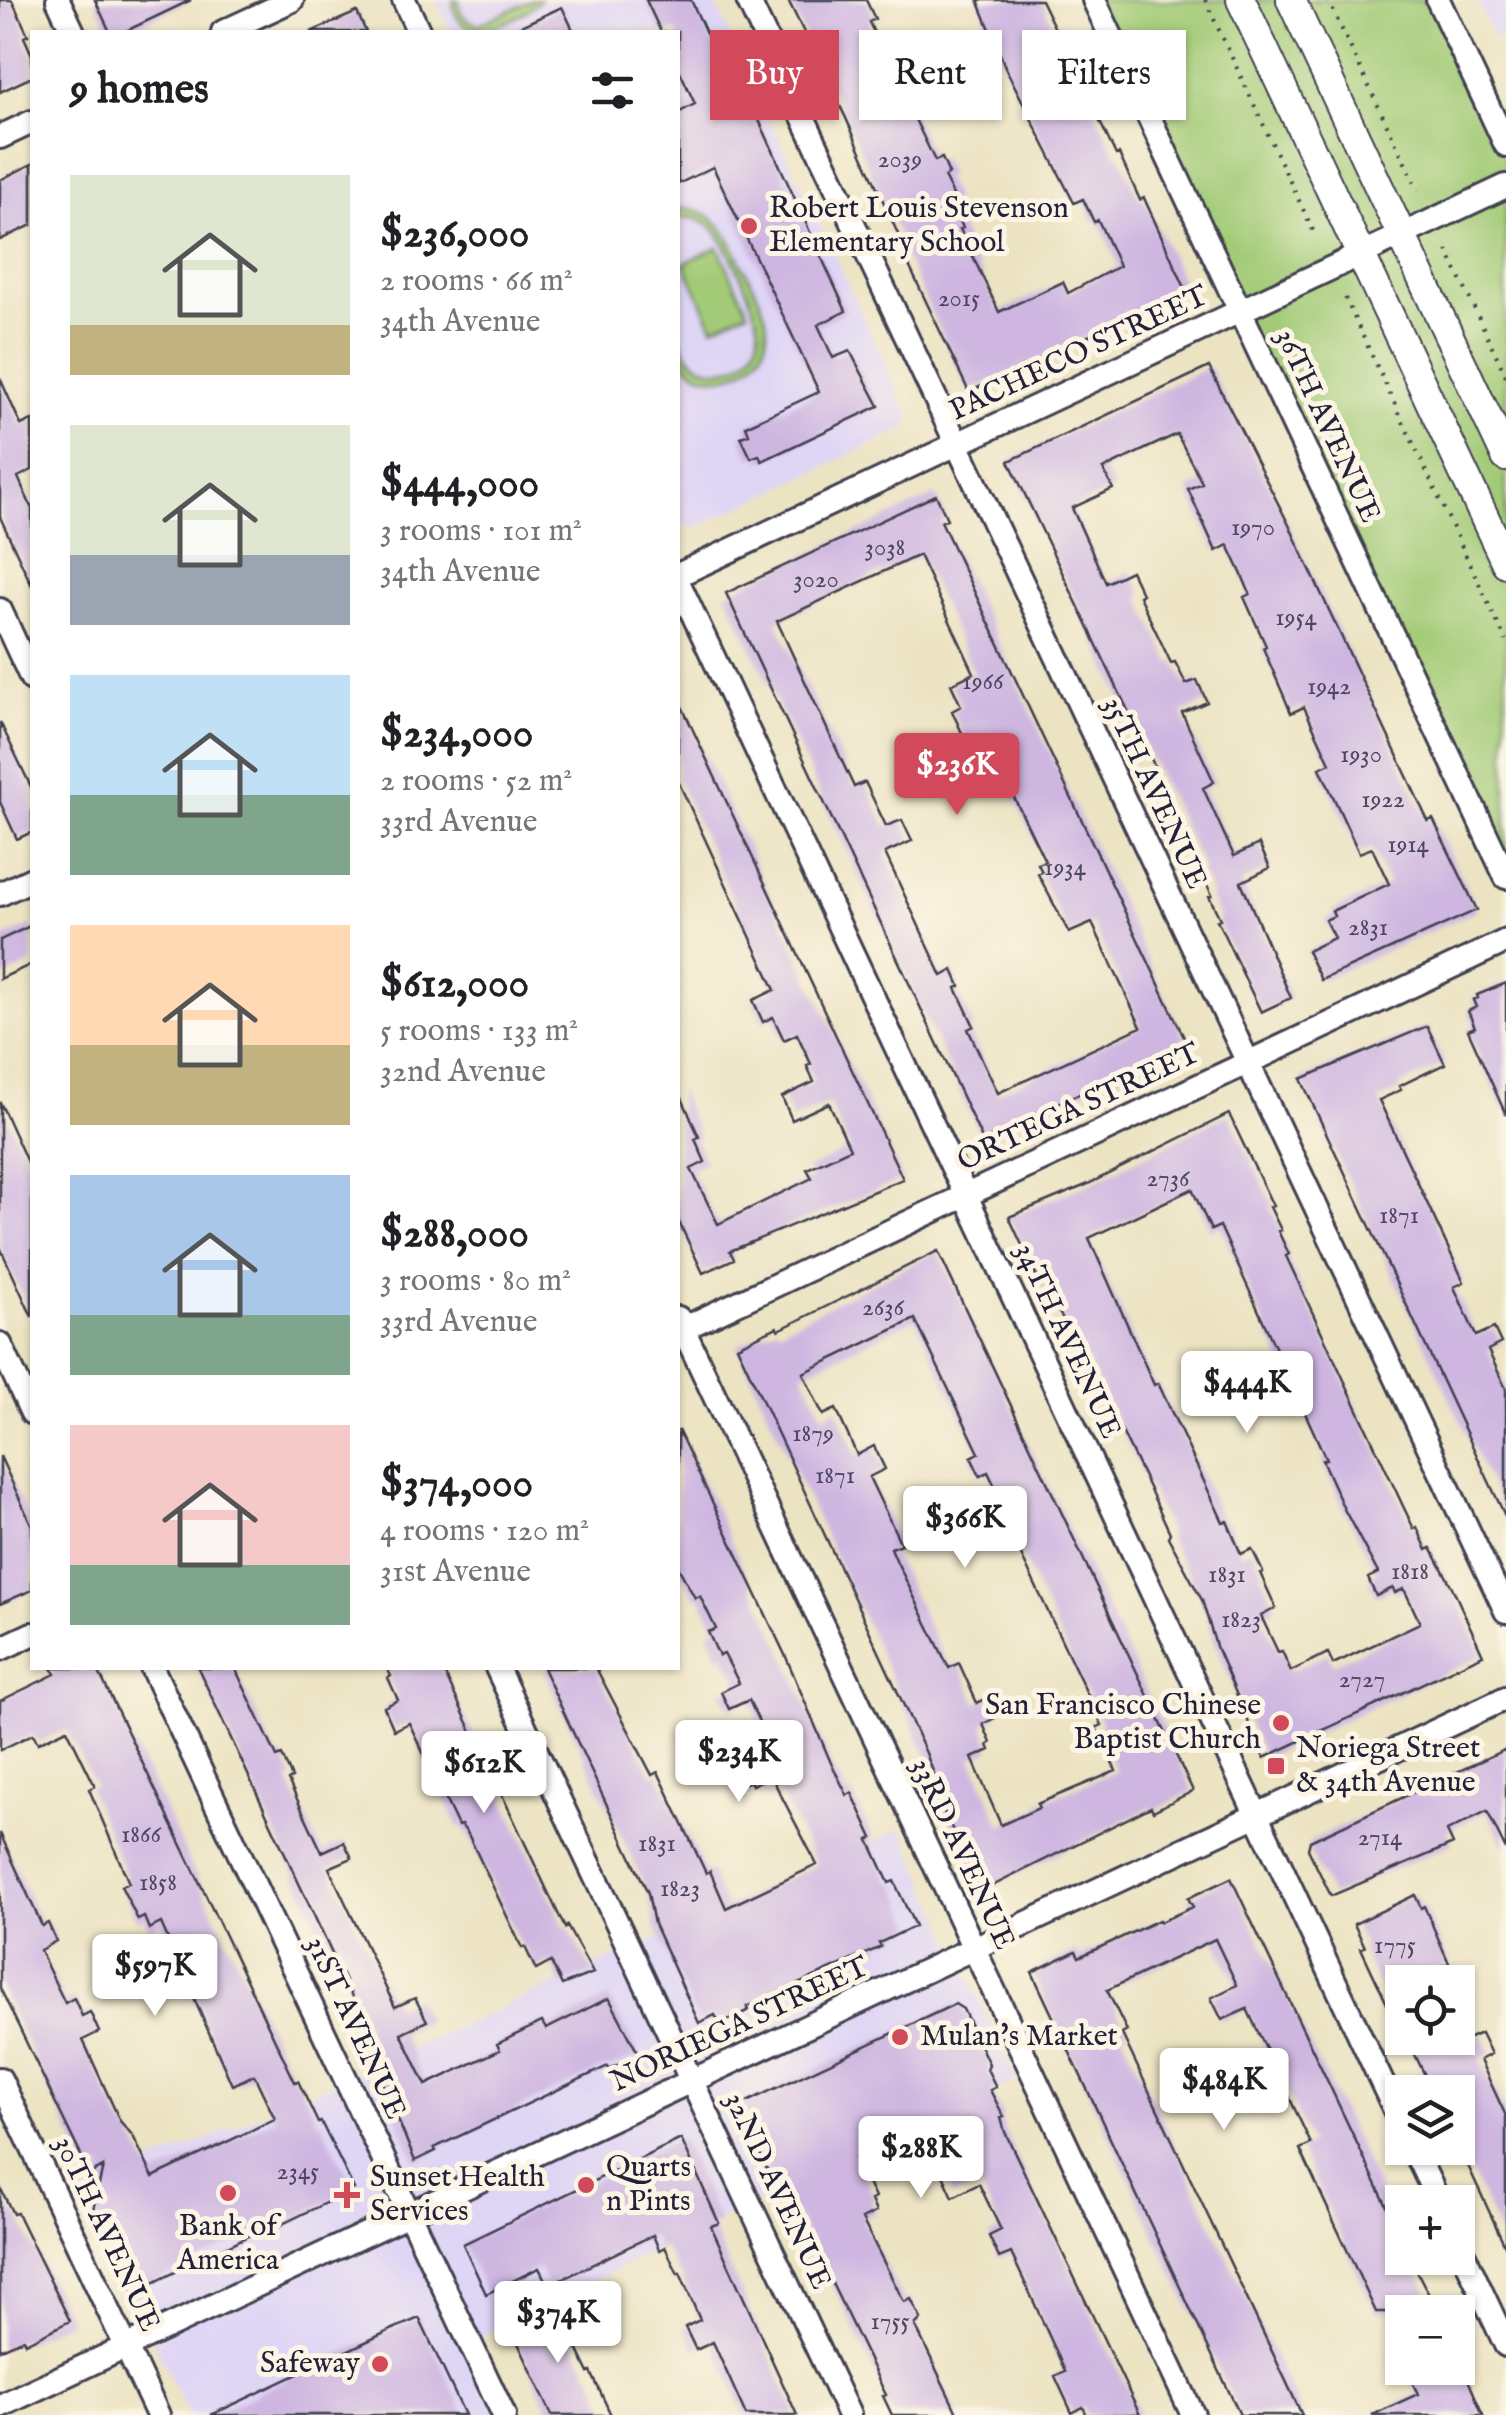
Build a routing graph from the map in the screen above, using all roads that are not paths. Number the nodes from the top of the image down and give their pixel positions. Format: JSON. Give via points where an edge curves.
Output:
{"nodes":[{"id":1,"x":58,"y":0,"type":"edge"},
{"id":2,"x":292,"y":0,"type":"edge"},
{"id":3,"x":404,"y":0,"type":"edge"},
{"id":4,"x":748,"y":0,"type":"edge"},
{"id":5,"x":1094,"y":0,"type":"edge"},
{"id":6,"x":1241,"y":0,"type":"edge"},
{"id":7,"x":1291,"y":0,"type":"edge"},
{"id":8,"x":1438,"y":0,"type":"edge"},
{"id":9,"x":72,"y":30,"type":"edge"},
{"id":10,"x":227,"y":30,"type":"edge"},
{"id":11,"x":418,"y":30,"type":"edge"},
{"id":12,"x":30,"y":123,"type":"edge"},
{"id":13,"x":0,"y":137,"type":"edge"},
{"id":14,"x":1506,"y":145,"type":"edge"},
{"id":15,"x":1506,"y":186,"type":"edge"},
{"id":16,"x":1401,"y":235,"type":"junction"},
{"id":17,"x":1361,"y":254,"type":"junction"},
{"id":18,"x":1240,"y":311,"type":"junction"},
{"id":19,"x":957,"y":444,"type":"junction"},
{"id":20,"x":1506,"y":457,"type":"edge"},
{"id":21,"x":1506,"y":563,"type":"edge"},
{"id":22,"x":680,"y":578,"type":"edge"},
{"id":23,"x":680,"y":583,"type":"edge"},
{"id":24,"x":0,"y":610,"type":"edge"},
{"id":25,"x":30,"y":675,"type":"edge"},
{"id":26,"x":1506,"y":877,"type":"edge"},
{"id":27,"x":30,"y":880,"type":"edge"},
{"id":28,"x":0,"y":894,"type":"edge"},
{"id":29,"x":1506,"y":941,"type":"edge"},
{"id":30,"x":1248,"y":1062,"type":"junction"},
{"id":31,"x":966,"y":1195,"type":"junction"},
{"id":32,"x":680,"y":1326,"type":"edge"},
{"id":33,"x":680,"y":1328,"type":"edge"},
{"id":34,"x":0,"y":1344,"type":"edge"},
{"id":35,"x":30,"y":1409,"type":"edge"},
{"id":36,"x":1506,"y":1611,"type":"edge"},
{"id":37,"x":30,"y":1635,"type":"edge"},
{"id":38,"x":0,"y":1649,"type":"edge"},
{"id":39,"x":153,"y":1670,"type":"edge"},
{"id":40,"x":498,"y":1670,"type":"edge"},
{"id":41,"x":1506,"y":1698,"type":"edge"},
{"id":42,"x":1256,"y":1814,"type":"junction"},
{"id":43,"x":974,"y":1948,"type":"junction"},
{"id":44,"x":0,"y":2079,"type":"edge"},
{"id":45,"x":692,"y":2081,"type":"junction"},
{"id":46,"x":1385,"y":2089,"type":"edge"},
{"id":47,"x":409,"y":2214,"type":"junction"},
{"id":48,"x":1473,"y":2275,"type":"edge"},
{"id":49,"x":1506,"y":2345,"type":"edge"},
{"id":50,"x":126,"y":2347,"type":"junction"},
{"id":51,"x":0,"y":2406,"type":"edge"},
{"id":52,"x":158,"y":2415,"type":"edge"},
{"id":53,"x":504,"y":2415,"type":"edge"},
{"id":54,"x":849,"y":2415,"type":"edge"},
{"id":55,"x":1193,"y":2415,"type":"edge"}],
"edges":[{"from":1,"to":9,"type":"street"},
{"from":2,"to":10,"type":"street"},
{"from":3,"to":11,"type":"street"},
{"from":4,"to":19,"type":"street","name":"35TH AVENUE"},
{"from":5,"to":18,"type":"street","name":"36TH AVENUE"},
{"from":6,"to":17,"type":"main road"},
{"from":7,"to":16,"type":"main road"},
{"from":8,"to":14,"type":"street"},
{"from":12,"to":13,"type":"street"},
{"from":15,"to":16,"type":"street","name":"PACHECO STREET"},
{"from":16,"to":17,"type":"street","name":"PACHECO STREET"},
{"from":16,"to":20,"type":"main road"},
{"from":17,"to":18,"type":"street","name":"PACHECO STREET"},
{"from":17,"to":21,"type":"main road"},
{"from":18,"to":19,"type":"street","name":"PACHECO STREET"},
{"from":18,"to":26,"type":"street","name":"36TH AVENUE"},
{"from":19,"to":22,"type":"street","name":"PACHECO STREET"},
{"from":19,"to":30,"type":"street","name":"35TH AVENUE"},
{"from":23,"to":31,"type":"street","name":"34TH AVENUE"},
{"from":24,"to":25,"type":"street"},
{"from":27,"to":28,"type":"street"},
{"from":29,"to":30,"type":"street","name":"ORTEGA STREET"},
{"from":30,"to":31,"type":"street","name":"ORTEGA STREET"},
{"from":30,"to":36,"type":"street","name":"35TH AVENUE"},
{"from":31,"to":32,"type":"street","name":"ORTEGA STREET"},
{"from":31,"to":42,"type":"street","name":"34TH AVENUE"},
{"from":33,"to":43,"type":"street","name":"33RD AVENUE"},
{"from":34,"to":35,"type":"street"},
{"from":37,"to":38,"type":"street"},
{"from":39,"to":47,"type":"street","name":"31ST AVENUE"},
{"from":40,"to":45,"type":"street","name":"32ND AVENUE"},
{"from":41,"to":42,"type":"street","name":"NORIEGA STREET"},
{"from":42,"to":43,"type":"street","name":"NORIEGA STREET"},
{"from":42,"to":46,"type":"street","name":"34TH AVENUE"},
{"from":43,"to":45,"type":"street","name":"NORIEGA STREET"},
{"from":43,"to":55,"type":"street","name":"33RD AVENUE"},
{"from":44,"to":50,"type":"street","name":"30TH AVENUE"},
{"from":45,"to":47,"type":"street","name":"NORIEGA STREET"},
{"from":45,"to":54,"type":"street","name":"32ND AVENUE"},
{"from":47,"to":50,"type":"street","name":"NORIEGA STREET"},
{"from":47,"to":53,"type":"street","name":"31ST AVENUE"},
{"from":48,"to":49,"type":"street"},
{"from":50,"to":51,"type":"street","name":"NORIEGA STREET"},
{"from":50,"to":52,"type":"street","name":"30TH AVENUE"}]}
